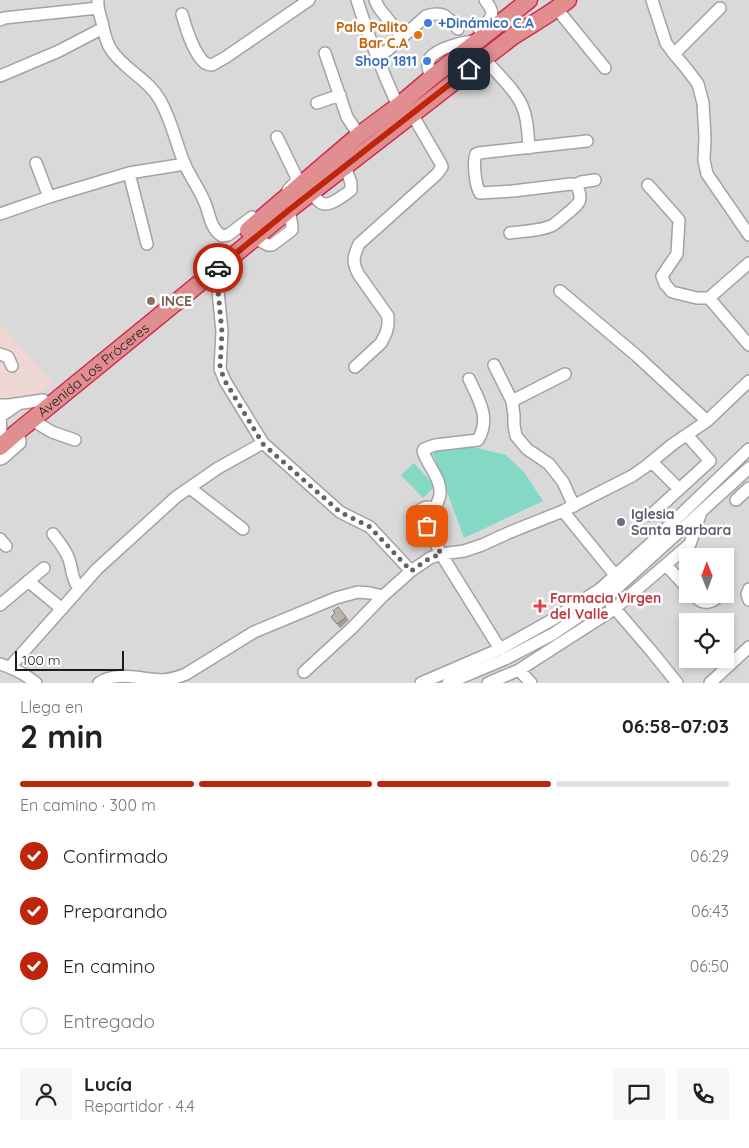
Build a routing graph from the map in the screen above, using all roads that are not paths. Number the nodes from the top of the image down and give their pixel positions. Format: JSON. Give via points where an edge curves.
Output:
{"nodes":[{"id":1,"x":309,"y":0,"type":"edge"},
{"id":2,"x":356,"y":0,"type":"edge"},
{"id":3,"x":375,"y":0,"type":"edge"},
{"id":4,"x":485,"y":0,"type":"edge"},
{"id":5,"x":652,"y":0,"type":"edge"},
{"id":6,"x":526,"y":1,"type":"edge"},
{"id":7,"x":98,"y":4,"type":"edge"},
{"id":8,"x":562,"y":5,"type":"edge"},
{"id":9,"x":720,"y":8,"type":"dead end"},
{"id":10,"x":182,"y":14,"type":"dead end"},
{"id":11,"x":0,"y":20,"type":"edge"},
{"id":12,"x":538,"y":20,"type":"junction"},
{"id":13,"x":103,"y":28,"type":"junction"},
{"id":14,"x":458,"y":29,"type":"dead end"},
{"id":15,"x":479,"y":35,"type":"junction"},
{"id":16,"x":402,"y":37,"type":"junction"},
{"id":17,"x":325,"y":53,"type":"dead end"},
{"id":18,"x":674,"y":54,"type":"junction"},
{"id":19,"x":377,"y":56,"type":"junction"},
{"id":20,"x":484,"y":58,"type":"junction"},
{"id":21,"x":605,"y":68,"type":"dead end"},
{"id":22,"x":0,"y":76,"type":"edge"},
{"id":23,"x":340,"y":94,"type":"junction"},
{"id":24,"x":317,"y":104,"type":"dead end"},
{"id":25,"x":405,"y":110,"type":"junction"},
{"id":26,"x":359,"y":135,"type":"junction"},
{"id":27,"x":277,"y":137,"type":"dead end"},
{"id":28,"x":587,"y":141,"type":"dead end"},
{"id":29,"x":529,"y":148,"type":"junction"},
{"id":30,"x":36,"y":163,"type":"dead end"},
{"id":31,"x":185,"y":164,"type":"junction"},
{"id":32,"x":345,"y":166,"type":"junction"},
{"id":33,"x":129,"y":173,"type":"junction"},
{"id":34,"x":596,"y":180,"type":"dead end"},
{"id":35,"x":576,"y":185,"type":"junction"},
{"id":36,"x":648,"y":185,"type":"dead end"},
{"id":37,"x":312,"y":192,"type":"junction"},
{"id":38,"x":49,"y":197,"type":"junction"},
{"id":39,"x":288,"y":199,"type":"junction"},
{"id":40,"x":0,"y":214,"type":"edge"},
{"id":41,"x":510,"y":232,"type":"dead end"},
{"id":42,"x":749,"y":235,"type":"edge"},
{"id":43,"x":148,"y":244,"type":"dead end"},
{"id":44,"x":749,"y":263,"type":"edge"},
{"id":45,"x":216,"y":270,"type":"junction"},
{"id":46,"x":560,"y":291,"type":"dead end"},
{"id":47,"x":709,"y":298,"type":"junction"},
{"id":48,"x":749,"y":345,"type":"edge"},
{"id":49,"x":1,"y":353,"type":"edge"},
{"id":50,"x":494,"y":365,"type":"dead end"},
{"id":51,"x":12,"y":366,"type":"dead end"},
{"id":52,"x":355,"y":367,"type":"dead end"},
{"id":53,"x":565,"y":374,"type":"dead end"},
{"id":54,"x":469,"y":379,"type":"dead end"},
{"id":55,"x":749,"y":381,"type":"edge"},
{"id":56,"x":43,"y":400,"type":"junction"},
{"id":57,"x":512,"y":401,"type":"junction"},
{"id":58,"x":18,"y":404,"type":"junction"},
{"id":59,"x":0,"y":405,"type":"edge"},
{"id":60,"x":0,"y":415,"type":"edge"},
{"id":61,"x":32,"y":420,"type":"junction"},
{"id":62,"x":707,"y":421,"type":"junction"},
{"id":63,"x":687,"y":435,"type":"junction"},
{"id":64,"x":4,"y":437,"type":"edge"},
{"id":65,"x":75,"y":440,"type":"dead end"},
{"id":66,"x":263,"y":444,"type":"junction"},
{"id":67,"x":749,"y":448,"type":"edge"},
{"id":68,"x":0,"y":459,"type":"edge"},
{"id":69,"x":737,"y":459,"type":"junction"},
{"id":70,"x":652,"y":462,"type":"junction"},
{"id":71,"x":749,"y":469,"type":"edge"},
{"id":72,"x":190,"y":488,"type":"junction"},
{"id":73,"x":749,"y":488,"type":"edge"},
{"id":74,"x":679,"y":490,"type":"junction"},
{"id":75,"x":736,"y":500,"type":"dead end"},
{"id":76,"x":568,"y":508,"type":"junction"},
{"id":77,"x":702,"y":511,"type":"junction"},
{"id":78,"x":651,"y":515,"type":"dead end"},
{"id":79,"x":243,"y":529,"type":"dead end"},
{"id":80,"x":53,"y":534,"type":"dead end"},
{"id":81,"x":441,"y":554,"type":"junction"},
{"id":82,"x":666,"y":566,"type":"junction"},
{"id":83,"x":44,"y":568,"type":"dead end"},
{"id":84,"x":411,"y":571,"type":"junction"},
{"id":85,"x":616,"y":575,"type":"junction"},
{"id":86,"x":679,"y":580,"type":"edge"},
{"id":87,"x":28,"y":581,"type":"junction"},
{"id":88,"x":80,"y":589,"type":"junction"},
{"id":89,"x":749,"y":589,"type":"edge"},
{"id":90,"x":602,"y":594,"type":"junction"},
{"id":91,"x":383,"y":596,"type":"junction"},
{"id":92,"x":749,"y":600,"type":"edge"},
{"id":93,"x":0,"y":605,"type":"edge"},
{"id":94,"x":60,"y":607,"type":"junction"},
{"id":95,"x":614,"y":609,"type":"junction"},
{"id":96,"x":749,"y":648,"type":"edge"},
{"id":97,"x":500,"y":649,"type":"junction"},
{"id":98,"x":16,"y":650,"type":"dead end"},
{"id":99,"x":5,"y":666,"type":"edge"},
{"id":100,"x":519,"y":670,"type":"junction"},
{"id":101,"x":304,"y":672,"type":"dead end"},
{"id":102,"x":36,"y":683,"type":"edge"},
{"id":103,"x":99,"y":683,"type":"edge"},
{"id":104,"x":421,"y":683,"type":"edge"},
{"id":105,"x":448,"y":683,"type":"edge"},
{"id":106,"x":488,"y":683,"type":"edge"},
{"id":107,"x":531,"y":683,"type":"edge"},
{"id":108,"x":677,"y":683,"type":"edge"},
{"id":109,"x":710,"y":683,"type":"edge"}],
"edges":[{"from":1,"to":10,"type":"street","via":[[212,65],[206,64],[197,53]]},
{"from":2,"to":19,"type":"street"},
{"from":3,"to":16,"type":"street"},
{"from":4,"to":15,"type":"street","via":[[492,12]]},
{"from":5,"to":18,"type":"street","via":[[666,43]]},
{"from":6,"to":12,"type":"highway","via":[[528,12]]},
{"from":6,"to":15,"type":"highway","name":"Avenida Los Próceres"},
{"from":7,"to":11,"type":"street"},
{"from":7,"to":13,"type":"street"},
{"from":8,"to":12,"type":"highway","name":"Avenida Los Próceres"},
{"from":8,"to":21,"type":"street"},
{"from":9,"to":18,"type":"street"},
{"from":12,"to":20,"type":"highway","name":"Avenida Los Próceres"},
{"from":13,"to":22,"type":"street"},
{"from":13,"to":31,"type":"street","via":[[112,52],[151,87],[160,100]]},
{"from":14,"to":16,"type":"street","via":[[448,17],[432,14]]},
{"from":15,"to":25,"type":"highway","name":"Avenida Los Próceres","via":[[431,78]]},
{"from":16,"to":19,"type":"street"},
{"from":17,"to":23,"type":"street"},
{"from":18,"to":42,"type":"street","via":[[698,84],[703,103],[707,174]]},
{"from":19,"to":25,"type":"street","via":[[385,78]]},
{"from":20,"to":25,"type":"highway","name":"Avenida Los Próceres"},
{"from":20,"to":29,"type":"street","via":[[523,107]]},
{"from":23,"to":24,"type":"street"},
{"from":23,"to":26,"type":"street","via":[[347,117]]},
{"from":25,"to":26,"type":"highway","name":"Avenida Los Próceres"},
{"from":25,"to":32,"type":"highway","name":"Avenida Los Próceres"},
{"from":25,"to":52,"type":"street","via":[[442,167],[359,244],[354,254],[355,268],[388,316],[381,343]]},
{"from":26,"to":39,"type":"highway","name":"Avenida Los Próceres"},
{"from":27,"to":39,"type":"street","via":[[296,176]]},
{"from":28,"to":29,"type":"street"},
{"from":29,"to":35,"type":"street","via":[[476,154],[478,191]]},
{"from":30,"to":38,"type":"street"},
{"from":31,"to":33,"type":"street"},
{"from":31,"to":39,"type":"street","via":[[205,202],[212,225],[222,236],[240,227],[274,200]]},
{"from":32,"to":37,"type":"highway","name":"Avenida Los Próceres"},
{"from":32,"to":37,"type":"street","via":[[352,183],[351,190],[329,204],[321,204]]},
{"from":33,"to":38,"type":"street"},
{"from":33,"to":43,"type":"street"},
{"from":34,"to":35,"type":"street"},
{"from":35,"to":41,"type":"street","via":[[578,205],[552,226]]},
{"from":36,"to":47,"type":"street","via":[[680,220],[677,254],[662,276],[665,284],[672,292]]},
{"from":37,"to":39,"type":"highway","name":"Avenida Los Próceres"},
{"from":38,"to":40,"type":"street"},
{"from":39,"to":45,"type":"highway","name":"Avenida Los Próceres","via":[[255,238]]},
{"from":39,"to":56,"type":"highway","name":"Avenida Los Próceres"},
{"from":44,"to":47,"type":"street"},
{"from":45,"to":61,"type":"highway","name":"Avenida Los Próceres"},
{"from":45,"to":66,"type":"street","via":[[222,332],[220,368]]},
{"from":46,"to":62,"type":"street"},
{"from":47,"to":48,"type":"street"},
{"from":49,"to":51,"type":"street","via":[[8,357]]},
{"from":50,"to":57,"type":"street"},
{"from":53,"to":57,"type":"street"},
{"from":54,"to":81,"type":"street","via":[[484,412],[483,432],[478,440],[435,445],[423,451],[440,485],[440,496],[434,510],[425,507],[418,517],[427,526]]},
{"from":55,"to":62,"type":"street"},
{"from":56,"to":58,"type":"street"},
{"from":56,"to":64,"type":"highway","name":"Avenida Los Próceres"},
{"from":57,"to":76,"type":"street","via":[[516,436],[527,449],[549,464],[563,482]]},
{"from":58,"to":59,"type":"street"},
{"from":58,"to":60,"type":"street"},
{"from":60,"to":64,"type":"street"},
{"from":61,"to":64,"type":"highway","name":"Avenida Los Próceres"},
{"from":61,"to":65,"type":"street"},
{"from":62,"to":63,"type":"street"},
{"from":63,"to":70,"type":"street"},
{"from":63,"to":74,"type":"street","via":[[710,461]]},
{"from":64,"to":68,"type":"street","via":[[20,440],[20,443]]},
{"from":66,"to":72,"type":"street","via":[[218,468]]},
{"from":66,"to":84,"type":"street","via":[[340,512],[370,527]]},
{"from":67,"to":69,"type":"street"},
{"from":69,"to":71,"type":"street"},
{"from":69,"to":85,"type":"street"},
{"from":70,"to":74,"type":"street"},
{"from":70,"to":76,"type":"street","via":[[632,476]]},
{"from":71,"to":77,"type":"street"},
{"from":72,"to":79,"type":"street"},
{"from":72,"to":88,"type":"street","via":[[176,497]]},
{"from":73,"to":75,"type":"street"},
{"from":74,"to":78,"type":"street"},
{"from":76,"to":81,"type":"street","via":[[482,545]]},
{"from":76,"to":85,"type":"street"},
{"from":77,"to":82,"type":"street","via":[[690,544]]},
{"from":77,"to":90,"type":"street","via":[[671,540]]},
{"from":80,"to":88,"type":"street","via":[[65,550],[73,579]]},
{"from":81,"to":84,"type":"street"},
{"from":81,"to":97,"type":"street"},
{"from":82,"to":86,"type":"street"},
{"from":82,"to":95,"type":"street"},
{"from":83,"to":87,"type":"street"},
{"from":84,"to":91,"type":"street"},
{"from":85,"to":90,"type":"street"},
{"from":87,"to":93,"type":"street"},
{"from":87,"to":94,"type":"street"},
{"from":88,"to":94,"type":"street"},
{"from":89,"to":92,"type":"street"},
{"from":90,"to":95,"type":"street"},
{"from":90,"to":97,"type":"street"},
{"from":90,"to":105,"type":"street","via":[[554,634]]},
{"from":91,"to":101,"type":"street"},
{"from":91,"to":103,"type":"street","via":[[358,592],[336,598],[254,632],[175,678],[122,677]]},
{"from":94,"to":98,"type":"street"},
{"from":94,"to":99,"type":"street"},
{"from":95,"to":100,"type":"street"},
{"from":95,"to":108,"type":"street"},
{"from":96,"to":109,"type":"street"},
{"from":97,"to":104,"type":"street"},
{"from":99,"to":102,"type":"street"},
{"from":100,"to":106,"type":"street"},
{"from":100,"to":107,"type":"street"}]}
